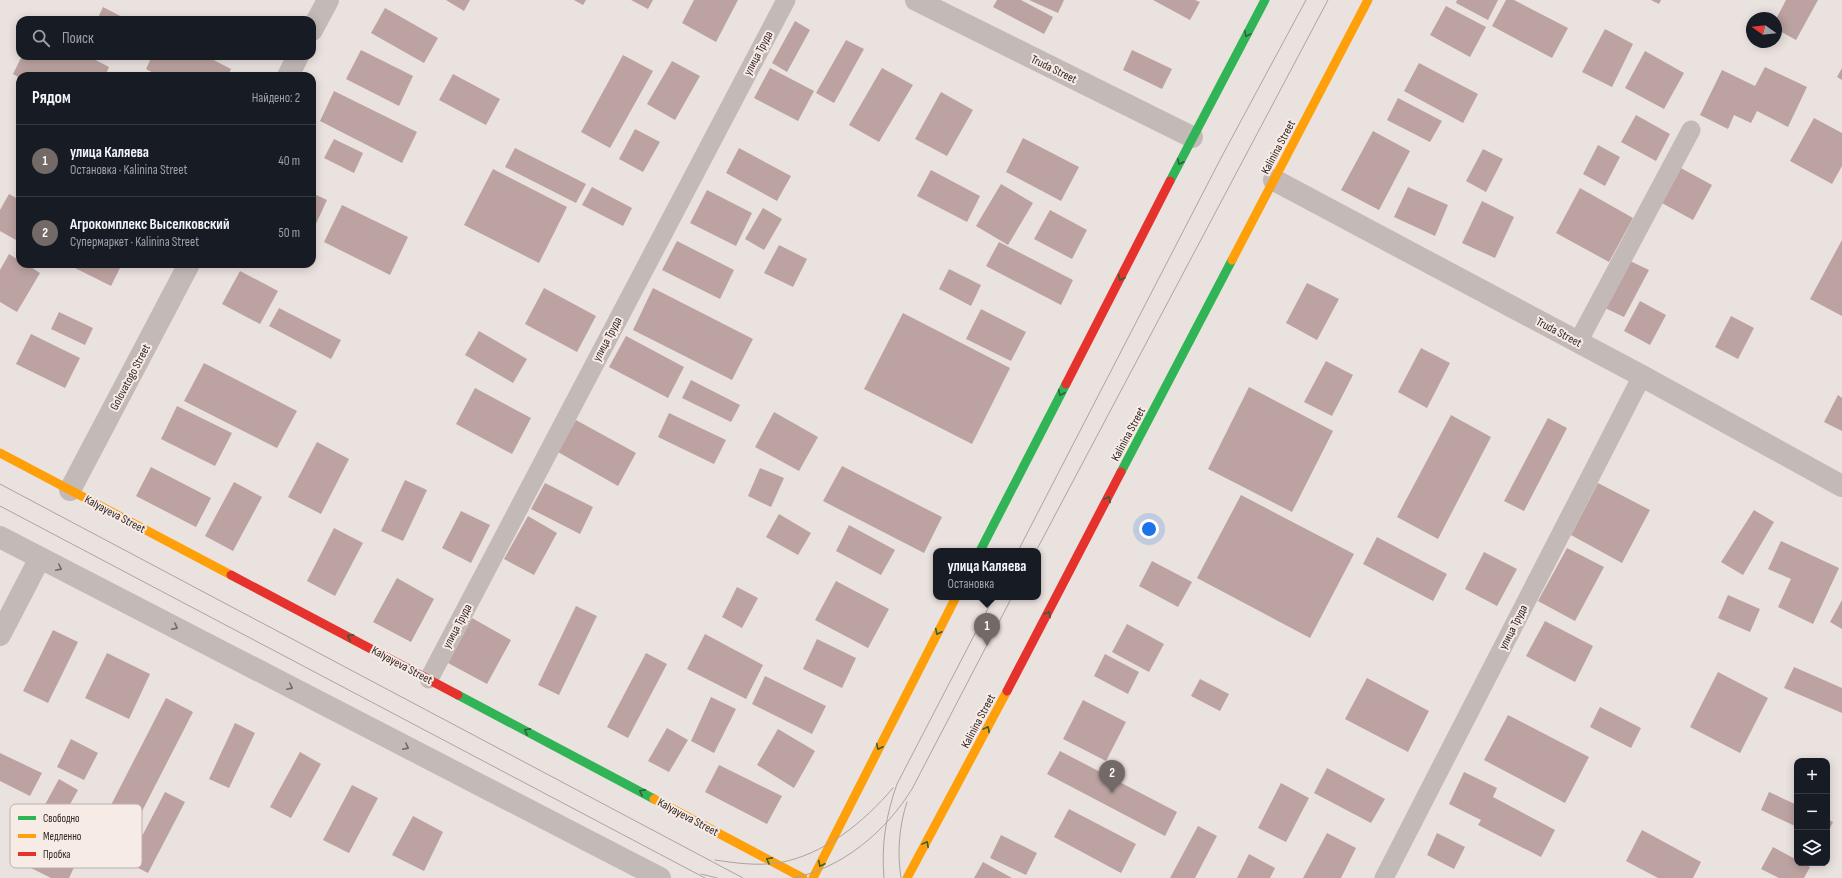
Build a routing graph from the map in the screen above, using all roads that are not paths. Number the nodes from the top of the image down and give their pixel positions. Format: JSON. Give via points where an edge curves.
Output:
{"nodes":[{"id":1,"x":328,"y":0,"type":"edge"},
{"id":2,"x":786,"y":0,"type":"edge"},
{"id":3,"x":916,"y":0,"type":"edge"},
{"id":4,"x":1265,"y":0,"type":"edge"},
{"id":5,"x":1368,"y":0,"type":"edge"},
{"id":6,"x":316,"y":22,"type":"edge"},
{"id":7,"x":296,"y":60,"type":"edge"},
{"id":8,"x":290,"y":72,"type":"edge"},
{"id":9,"x":1691,"y":130,"type":"dead end"},
{"id":10,"x":1192,"y":138,"type":"junction"},
{"id":11,"x":1274,"y":180,"type":"junction"},
{"id":12,"x":187,"y":268,"type":"edge"},
{"id":13,"x":1578,"y":342,"type":"junction"},
{"id":14,"x":1642,"y":376,"type":"junction"},
{"id":15,"x":0,"y":453,"type":"edge"},
{"id":16,"x":1842,"y":486,"type":"edge"},
{"id":17,"x":70,"y":490,"type":"junction"},
{"id":18,"x":0,"y":536,"type":"edge"},
{"id":19,"x":982,"y":548,"type":"edge"},
{"id":20,"x":40,"y":558,"type":"junction"},
{"id":21,"x":954,"y":600,"type":"edge"},
{"id":22,"x":0,"y":635,"type":"edge"},
{"id":23,"x":429,"y":679,"type":"junction"},
{"id":24,"x":660,"y":878,"type":"edge"},
{"id":25,"x":804,"y":878,"type":"edge"},
{"id":26,"x":813,"y":878,"type":"edge"},
{"id":27,"x":907,"y":878,"type":"edge"},
{"id":28,"x":1384,"y":878,"type":"edge"}],
"edges":[{"from":1,"to":6,"type":"street"},
{"from":2,"to":23,"type":"lane","name":"улица Труда"},
{"from":3,"to":10,"type":"street","name":"Truda Street"},
{"from":4,"to":10,"type":"main road","one_way":true},
{"from":5,"to":11,"type":"main road","name":"Kalinina Street"},
{"from":7,"to":8,"type":"street"},
{"from":9,"to":13,"type":"lane"},
{"from":10,"to":19,"type":"main road","one_way":true},
{"from":11,"to":13,"type":"street","name":"Truda Street"},
{"from":27,"to":11,"type":"main road","name":"Kalinina Street","one_way":true,"via":[[965,772]]},
{"from":12,"to":17,"type":"street","name":"Golovatogo Street"},
{"from":13,"to":14,"type":"street","name":"Truda Street"},
{"from":14,"to":16,"type":"street","name":"Truda Street"},
{"from":14,"to":28,"type":"lane","name":"улица Труда"},
{"from":15,"to":17,"type":"main road","name":"Kalyayeva Street"},
{"from":23,"to":17,"type":"main road","name":"Kalyayeva Street","one_way":true},
{"from":18,"to":20,"type":"street"},
{"from":20,"to":22,"type":"street"},
{"from":20,"to":24,"type":"street","one_way":true},
{"from":21,"to":26,"type":"main road","one_way":true},
{"from":25,"to":23,"type":"main road","name":"Kalyayeva Street","one_way":true}]}
